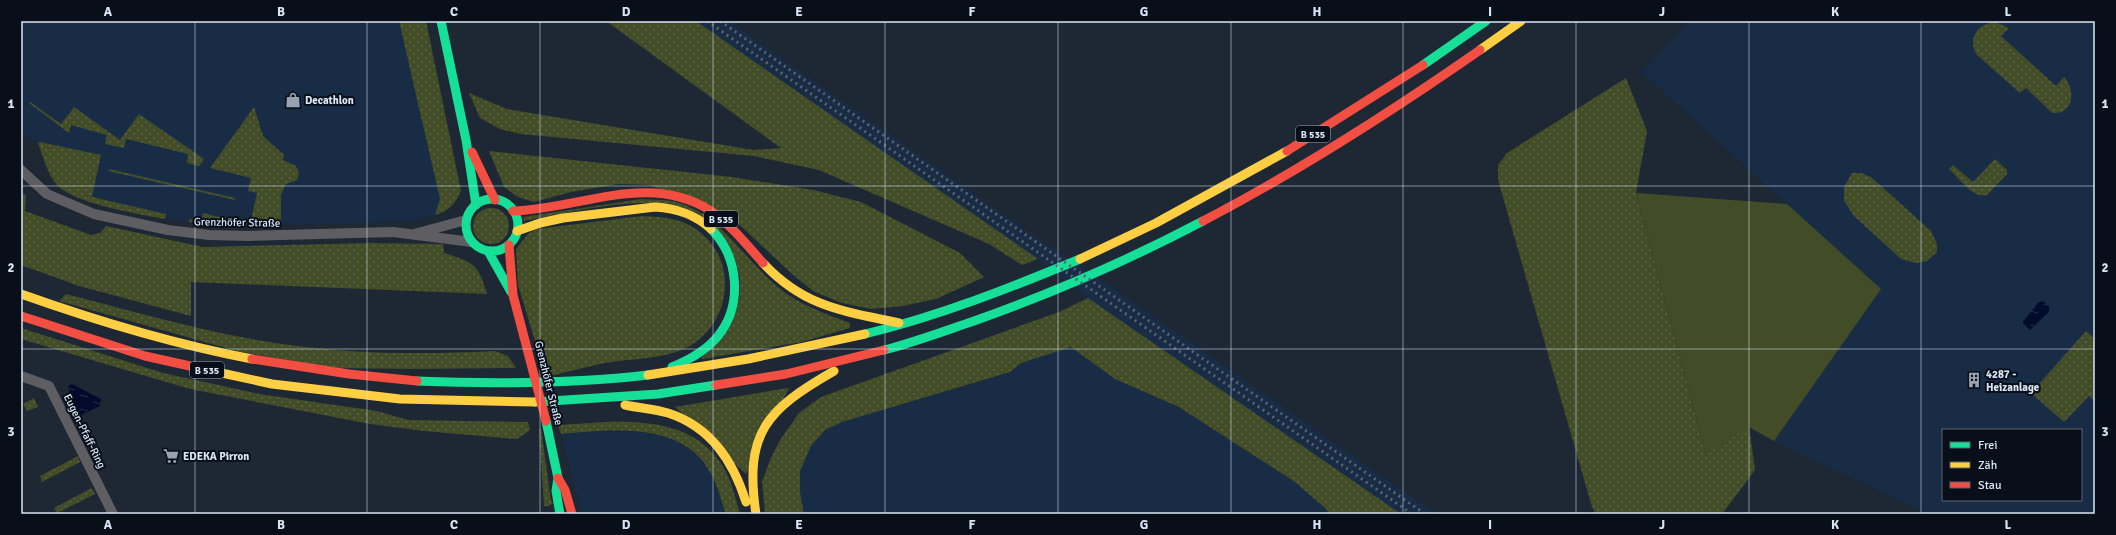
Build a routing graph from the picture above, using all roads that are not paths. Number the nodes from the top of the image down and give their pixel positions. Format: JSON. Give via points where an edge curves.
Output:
{"nodes":[{"id":1,"x":441,"y":21,"type":"edge"},
{"id":2,"x":1486,"y":21,"type":"edge"},
{"id":3,"x":1521,"y":21,"type":"edge"},
{"id":4,"x":466,"y":140,"type":"junction"},
{"id":5,"x":21,"y":170,"type":"edge"},
{"id":6,"x":495,"y":200,"type":"junction"},
{"id":7,"x":476,"y":205,"type":"junction"},
{"id":8,"x":513,"y":211,"type":"junction"},
{"id":9,"x":466,"y":220,"type":"junction"},
{"id":10,"x":517,"y":231,"type":"junction"},
{"id":11,"x":411,"y":235,"type":"junction"},
{"id":12,"x":472,"y":242,"type":"junction"},
{"id":13,"x":509,"y":245,"type":"junction"},
{"id":14,"x":488,"y":251,"type":"junction"},
{"id":15,"x":21,"y":294,"type":"edge"},
{"id":16,"x":513,"y":295,"type":"junction"},
{"id":17,"x":21,"y":316,"type":"edge"},
{"id":18,"x":902,"y":324,"type":"junction"},
{"id":19,"x":857,"y":359,"type":"junction"},
{"id":20,"x":650,"y":375,"type":"junction"},
{"id":21,"x":21,"y":376,"type":"edge"},
{"id":22,"x":604,"y":400,"type":"junction"},
{"id":23,"x":558,"y":478,"type":"junction"},
{"id":24,"x":113,"y":514,"type":"edge"},
{"id":25,"x":560,"y":514,"type":"edge"},
{"id":26,"x":572,"y":514,"type":"edge"},
{"id":27,"x":749,"y":514,"type":"edge"},
{"id":28,"x":756,"y":514,"type":"edge"}],
"edges":[{"from":1,"to":4,"type":"main road"},
{"from":2,"to":18,"type":"main road","number":"B 535","via":[[1402,79],[1295,146],[1163,220],[1013,286],[942,313]]},
{"from":3,"to":19,"type":"main road","number":"B 535","via":[[1413,96],[1308,162],[1231,206],[1132,257],[1032,301],[923,340]]},
{"from":4,"to":6,"type":"main road"},
{"from":4,"to":7,"type":"main road"},
{"from":5,"to":11,"type":"street","name":"Grenzhöfer Straße","via":[[47,194],[94,214],[168,230],[248,236],[393,232]]},
{"from":6,"to":7,"type":"main road"},
{"from":6,"to":8,"type":"main road"},
{"from":7,"to":9,"type":"main road"},
{"from":8,"to":10,"type":"main road"},
{"from":8,"to":18,"type":"main road","number":"B 535","via":[[642,192],[675,195],[696,201],[716,214],[778,277],[798,292],[844,313]]},
{"from":9,"to":11,"type":"street","name":"Grenzhöfer Straße"},
{"from":9,"to":12,"type":"main road","via":[[468,236]]},
{"from":10,"to":13,"type":"main road"},
{"from":10,"to":20,"type":"main road","number":"B 535","via":[[533,224],[563,218],[644,208],[670,208],[706,224],[719,238],[729,253],[735,273],[735,298],[730,316],[720,334],[708,346],[678,364]]},
{"from":11,"to":12,"type":"street"},
{"from":12,"to":14,"type":"main road","via":[[478,248]]},
{"from":13,"to":14,"type":"main road"},
{"from":13,"to":16,"type":"main road","name":"Grenzhöfer Straße"},
{"from":14,"to":16,"type":"main road","name":"Grenzhöfer Straße"},
{"from":15,"to":20,"type":"main road","number":"B 535","via":[[159,339],[268,362],[381,379],[548,383]]},
{"from":16,"to":23,"type":"main road","name":"Grenzhöfer Straße","via":[[539,389]]},
{"from":17,"to":22,"type":"main road","number":"B 535","via":[[140,355],[244,379],[303,389],[437,402],[520,404]]},
{"from":18,"to":20,"type":"main road","number":"B 535","via":[[785,353],[713,367]]},
{"from":19,"to":22,"type":"main road","number":"B 535","via":[[751,382],[686,392]]},
{"from":19,"to":28,"type":"main road","number":"B 535","via":[[797,392],[780,406],[763,427],[752,464]]},
{"from":21,"to":24,"type":"street","name":"Eugen-Pfaff-Ring","via":[[50,386]]},
{"from":22,"to":27,"type":"main road","number":"B 535","via":[[684,418],[707,433],[732,463]]},
{"from":23,"to":25,"type":"main road","name":"Grenzhöfer Straße","via":[[556,491]]},
{"from":23,"to":26,"type":"main road","name":"Grenzhöfer Straße","via":[[566,490]]}]}
